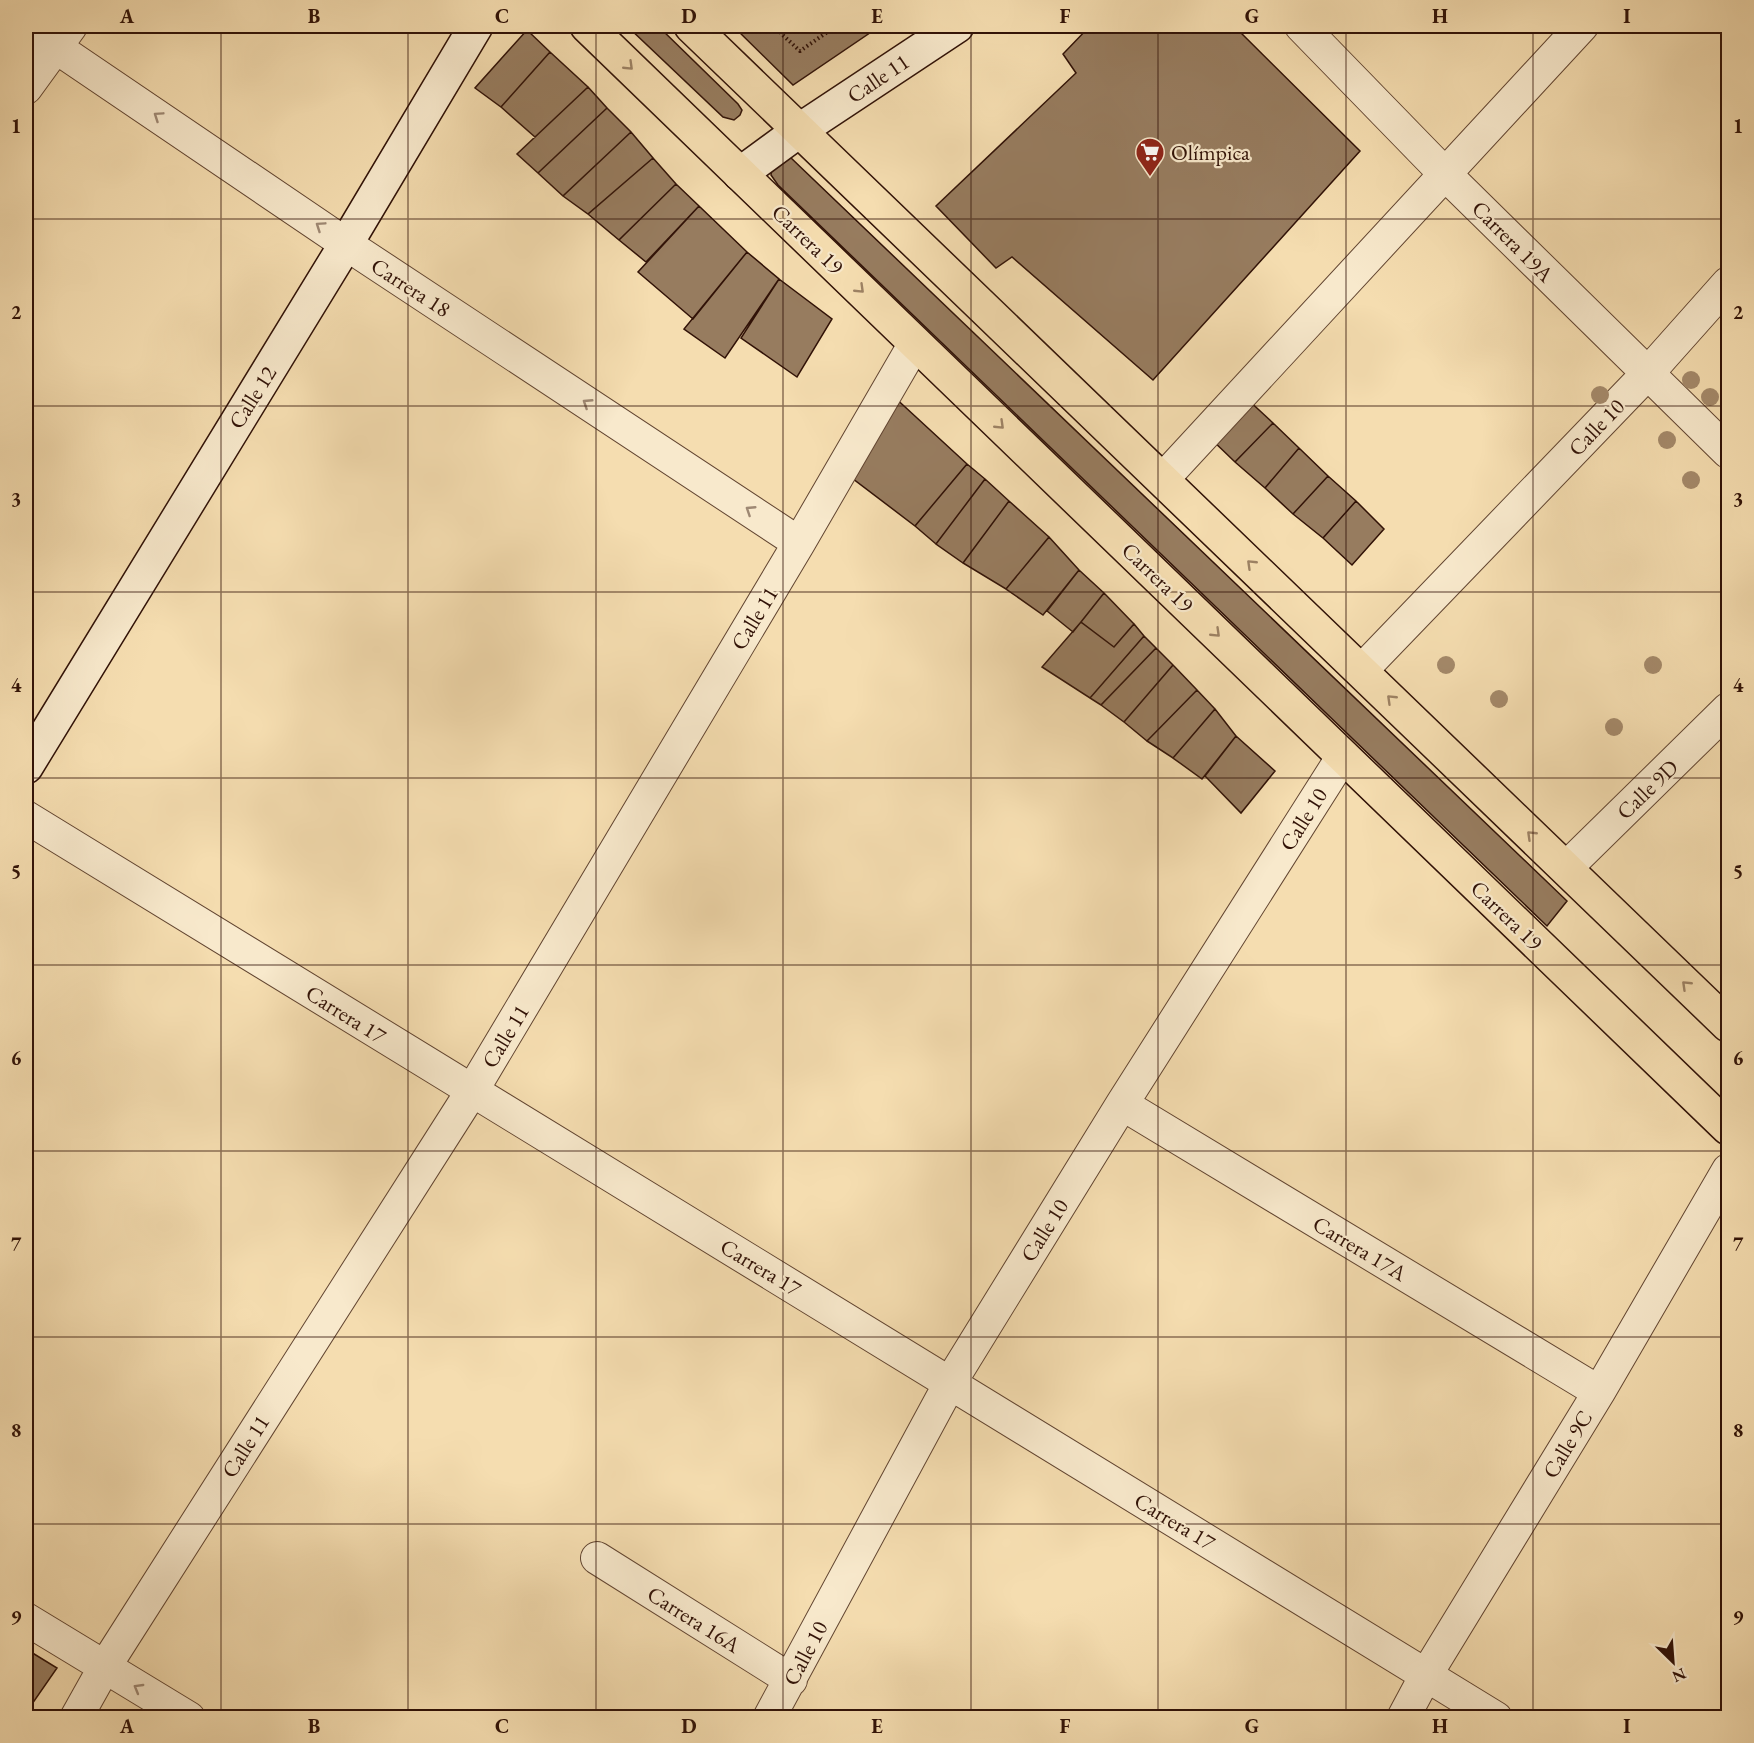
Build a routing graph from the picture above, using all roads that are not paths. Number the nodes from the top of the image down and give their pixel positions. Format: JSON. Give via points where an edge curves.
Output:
{"nodes":[{"id":1,"x":476,"y":26,"type":"edge"},
{"id":2,"x":587,"y":26,"type":"edge"},
{"id":3,"x":691,"y":26,"type":"edge"},
{"id":4,"x":957,"y":26,"type":"edge"},
{"id":5,"x":1301,"y":26,"type":"edge"},
{"id":6,"x":1582,"y":26,"type":"edge"},
{"id":7,"x":26,"y":27,"type":"edge"},
{"id":8,"x":64,"y":36,"type":"edge"},
{"id":9,"x":26,"y":88,"type":"edge"},
{"id":10,"x":800,"y":130,"type":"junction"},
{"id":11,"x":740,"y":174,"type":"junction"},
{"id":12,"x":1445,"y":174,"type":"junction"},
{"id":13,"x":346,"y":244,"type":"junction"},
{"id":14,"x":1728,"y":283,"type":"edge"},
{"id":15,"x":915,"y":343,"type":"junction"},
{"id":16,"x":1647,"y":374,"type":"junction"},
{"id":17,"x":1728,"y":452,"type":"edge"},
{"id":18,"x":1163,"y":479,"type":"junction"},
{"id":19,"x":799,"y":543,"type":"junction"},
{"id":20,"x":1361,"y":671,"type":"junction"},
{"id":21,"x":1728,"y":709,"type":"edge"},
{"id":22,"x":1343,"y":756,"type":"junction"},
{"id":23,"x":26,"y":767,"type":"edge"},
{"id":24,"x":26,"y":817,"type":"edge"},
{"id":25,"x":1566,"y":868,"type":"junction"},
{"id":26,"x":1728,"y":1025,"type":"edge"},
{"id":27,"x":472,"y":1091,"type":"junction"},
{"id":28,"x":1122,"y":1104,"type":"junction"},
{"id":29,"x":1728,"y":1128,"type":"edge"},
{"id":30,"x":1728,"y":1170,"type":"edge"},
{"id":31,"x":950,"y":1383,"type":"junction"},
{"id":32,"x":1599,"y":1392,"type":"junction"},
{"id":33,"x":597,"y":1558,"type":"dead end"},
{"id":34,"x":26,"y":1619,"type":"edge"},
{"id":35,"x":104,"y":1668,"type":"junction"},
{"id":36,"x":1426,"y":1675,"type":"junction"},
{"id":37,"x":791,"y":1680,"type":"junction"},
{"id":38,"x":76,"y":1718,"type":"edge"},
{"id":39,"x":189,"y":1718,"type":"edge"},
{"id":40,"x":769,"y":1718,"type":"edge"},
{"id":41,"x":1403,"y":1718,"type":"edge"},
{"id":42,"x":1496,"y":1718,"type":"edge"}],
"edges":[{"from":1,"to":13,"type":"street","name":"Calle 12"},
{"from":2,"to":11,"type":"highway","name":"Carrera 19","one_way":true},
{"from":3,"to":10,"type":"highway"},
{"from":4,"to":10,"type":"street","name":"Calle 11"},
{"from":5,"to":12,"type":"street","name":"Carrera 19A"},
{"from":6,"to":12,"type":"street"},
{"from":7,"to":8,"type":"street","name":"Carrera 18"},
{"from":8,"to":9,"type":"street"},
{"from":13,"to":8,"type":"street","name":"Carrera 18","one_way":true},
{"from":10,"to":11,"type":"street","name":"Calle 11"},
{"from":10,"to":18,"type":"highway"},
{"from":11,"to":15,"type":"highway","name":"Carrera 19","one_way":true},
{"from":12,"to":16,"type":"street","name":"Carrera 19A"},
{"from":12,"to":18,"type":"street"},
{"from":19,"to":13,"type":"street","name":"Carrera 18","one_way":true},
{"from":13,"to":23,"type":"street","name":"Calle 12"},
{"from":14,"to":16,"type":"street","name":"Calle 10"},
{"from":15,"to":19,"type":"street","name":"Calle 11"},
{"from":15,"to":22,"type":"highway","name":"Carrera 19","one_way":true},
{"from":16,"to":17,"type":"street","name":"Carrera 19A"},
{"from":16,"to":20,"type":"street","name":"Calle 10"},
{"from":20,"to":18,"type":"highway","one_way":true},
{"from":19,"to":27,"type":"street","name":"Calle 11"},
{"from":25,"to":20,"type":"highway","one_way":true},
{"from":21,"to":25,"type":"street","name":"Calle 9D"},
{"from":22,"to":28,"type":"street","name":"Calle 10"},
{"from":22,"to":29,"type":"highway","name":"Carrera 19"},
{"from":24,"to":27,"type":"street","name":"Carrera 17"},
{"from":26,"to":25,"type":"highway","one_way":true},
{"from":27,"to":31,"type":"street","name":"Carrera 17"},
{"from":27,"to":35,"type":"street","name":"Calle 11"},
{"from":28,"to":31,"type":"street","name":"Calle 10"},
{"from":28,"to":32,"type":"street","name":"Carrera 17A"},
{"from":30,"to":32,"type":"street","name":"Calle 9C"},
{"from":31,"to":36,"type":"street","name":"Carrera 17"},
{"from":31,"to":37,"type":"street","name":"Calle 10"},
{"from":32,"to":36,"type":"street","name":"Calle 9C"},
{"from":33,"to":37,"type":"street","name":"Carrera 16A"},
{"from":34,"to":35,"type":"street"},
{"from":35,"to":38,"type":"street","name":"Calle 11"},
{"from":39,"to":35,"type":"street","one_way":true},
{"from":36,"to":41,"type":"street","name":"Calle 9C"},
{"from":36,"to":42,"type":"street","name":"Carrera 17"},
{"from":37,"to":40,"type":"street","name":"Calle 10"}]}
